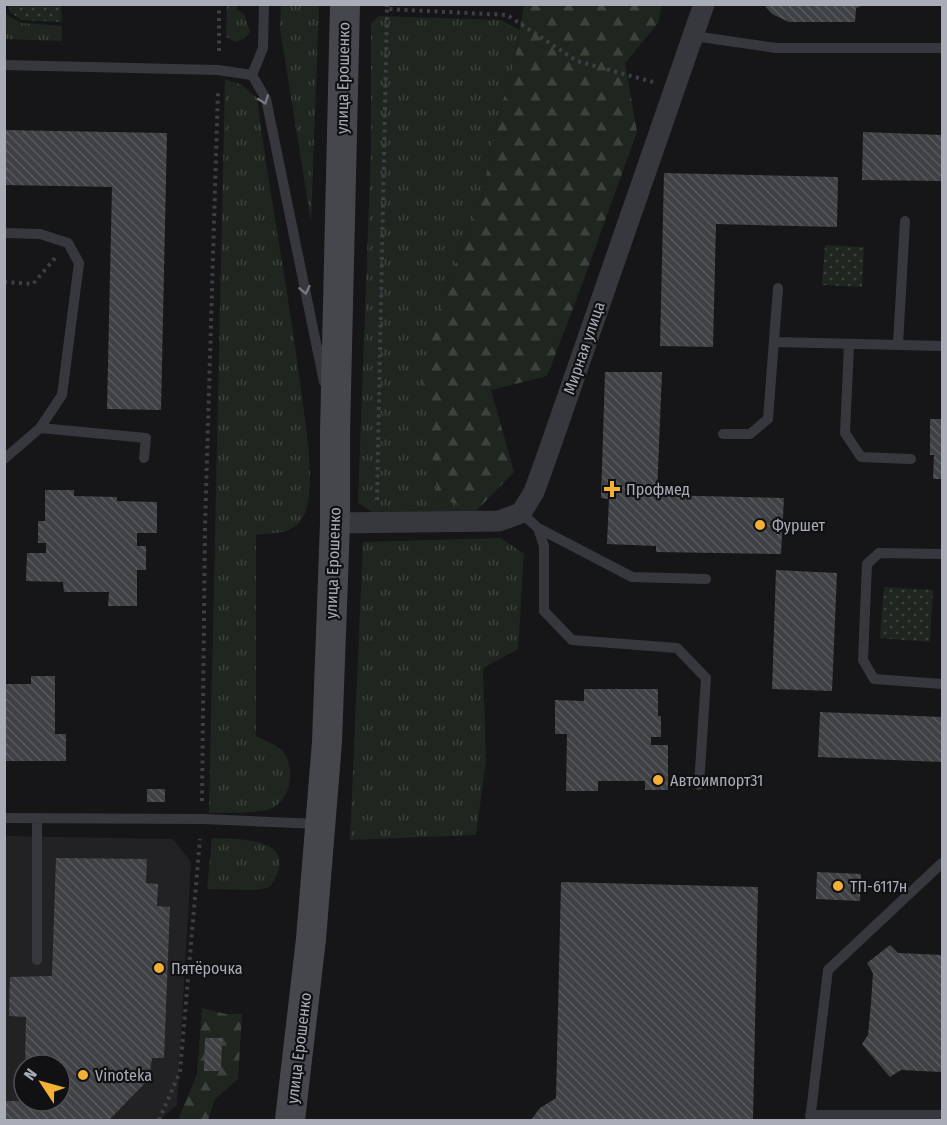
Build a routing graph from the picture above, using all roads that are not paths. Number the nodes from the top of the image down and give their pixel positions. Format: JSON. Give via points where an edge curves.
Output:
{"nodes":[{"id":1,"x":264,"y":4,"type":"edge"},
{"id":2,"x":345,"y":4,"type":"edge"},
{"id":3,"x":704,"y":4,"type":"edge"},
{"id":4,"x":694,"y":36,"type":"junction"},
{"id":5,"x":942,"y":48,"type":"edge"},
{"id":6,"x":4,"y":65,"type":"edge"},
{"id":7,"x":252,"y":75,"type":"junction"},
{"id":8,"x":905,"y":220,"type":"dead end"},
{"id":9,"x":4,"y":233,"type":"edge"},
{"id":10,"x":778,"y":288,"type":"dead end"},
{"id":11,"x":775,"y":342,"type":"junction"},
{"id":12,"x":898,"y":344,"type":"junction"},
{"id":13,"x":849,"y":345,"type":"junction"},
{"id":14,"x":942,"y":346,"type":"edge"},
{"id":15,"x":40,"y":428,"type":"junction"},
{"id":16,"x":334,"y":434,"type":"junction"},
{"id":17,"x":723,"y":434,"type":"dead end"},
{"id":18,"x":144,"y":458,"type":"dead end"},
{"id":19,"x":4,"y":459,"type":"edge"},
{"id":20,"x":911,"y":459,"type":"dead end"},
{"id":21,"x":521,"y":513,"type":"junction"},
{"id":22,"x":335,"y":523,"type":"junction"},
{"id":23,"x":538,"y":528,"type":"junction"},
{"id":24,"x":942,"y":554,"type":"edge"},
{"id":25,"x":706,"y":579,"type":"dead end"},
{"id":26,"x":942,"y":684,"type":"edge"},
{"id":27,"x":699,"y":785,"type":"dead end"},
{"id":28,"x":4,"y":818,"type":"edge"},
{"id":29,"x":37,"y":819,"type":"junction"},
{"id":30,"x":322,"y":824,"type":"junction"},
{"id":31,"x":942,"y":863,"type":"edge"},
{"id":32,"x":38,"y":960,"type":"dead end"},
{"id":33,"x":942,"y":1115,"type":"edge"},
{"id":34,"x":810,"y":1118,"type":"edge"},
{"id":35,"x":290,"y":1120,"type":"edge"}],
"edges":[{"from":1,"to":7,"type":"lane","via":[[263,48]]},
{"from":2,"to":16,"type":"main road","name":"улица Ерошенко"},
{"from":3,"to":4,"type":"street","name":"Мирная улица"},
{"from":4,"to":5,"type":"lane","via":[[776,48]]},
{"from":4,"to":21,"type":"street","name":"Мирная улица","via":[[544,465]]},
{"from":6,"to":7,"type":"lane","via":[[218,70]]},
{"from":7,"to":16,"type":"lane","one_way":true,"via":[[266,99]]},
{"from":8,"to":12,"type":"lane"},
{"from":9,"to":15,"type":"lane","via":[[40,234],[68,243],[79,263],[62,395]]},
{"from":10,"to":11,"type":"lane"},
{"from":11,"to":13,"type":"lane"},
{"from":11,"to":17,"type":"lane","via":[[768,419],[750,434]]},
{"from":12,"to":13,"type":"lane"},
{"from":12,"to":14,"type":"lane"},
{"from":13,"to":20,"type":"lane","via":[[845,433],[861,457]]},
{"from":15,"to":18,"type":"lane","via":[[146,438]]},
{"from":15,"to":19,"type":"lane"},
{"from":16,"to":22,"type":"main road","name":"улица Ерошенко"},
{"from":21,"to":22,"type":"street","via":[[499,520]]},
{"from":21,"to":23,"type":"lane"},
{"from":22,"to":30,"type":"main road","name":"улица Ерошенко"},
{"from":23,"to":25,"type":"lane","via":[[632,578]]},
{"from":23,"to":27,"type":"lane","via":[[544,546],[544,611],[572,640],[677,648],[706,678]]},
{"from":24,"to":26,"type":"lane","via":[[879,553],[867,564],[863,660],[874,679]]},
{"from":28,"to":29,"type":"lane"},
{"from":29,"to":30,"type":"lane"},
{"from":29,"to":32,"type":"lane"},
{"from":30,"to":35,"type":"main road","name":"улица Ерошенко"},
{"from":31,"to":34,"type":"lane","via":[[828,970]]},
{"from":33,"to":34,"type":"lane"}]}
